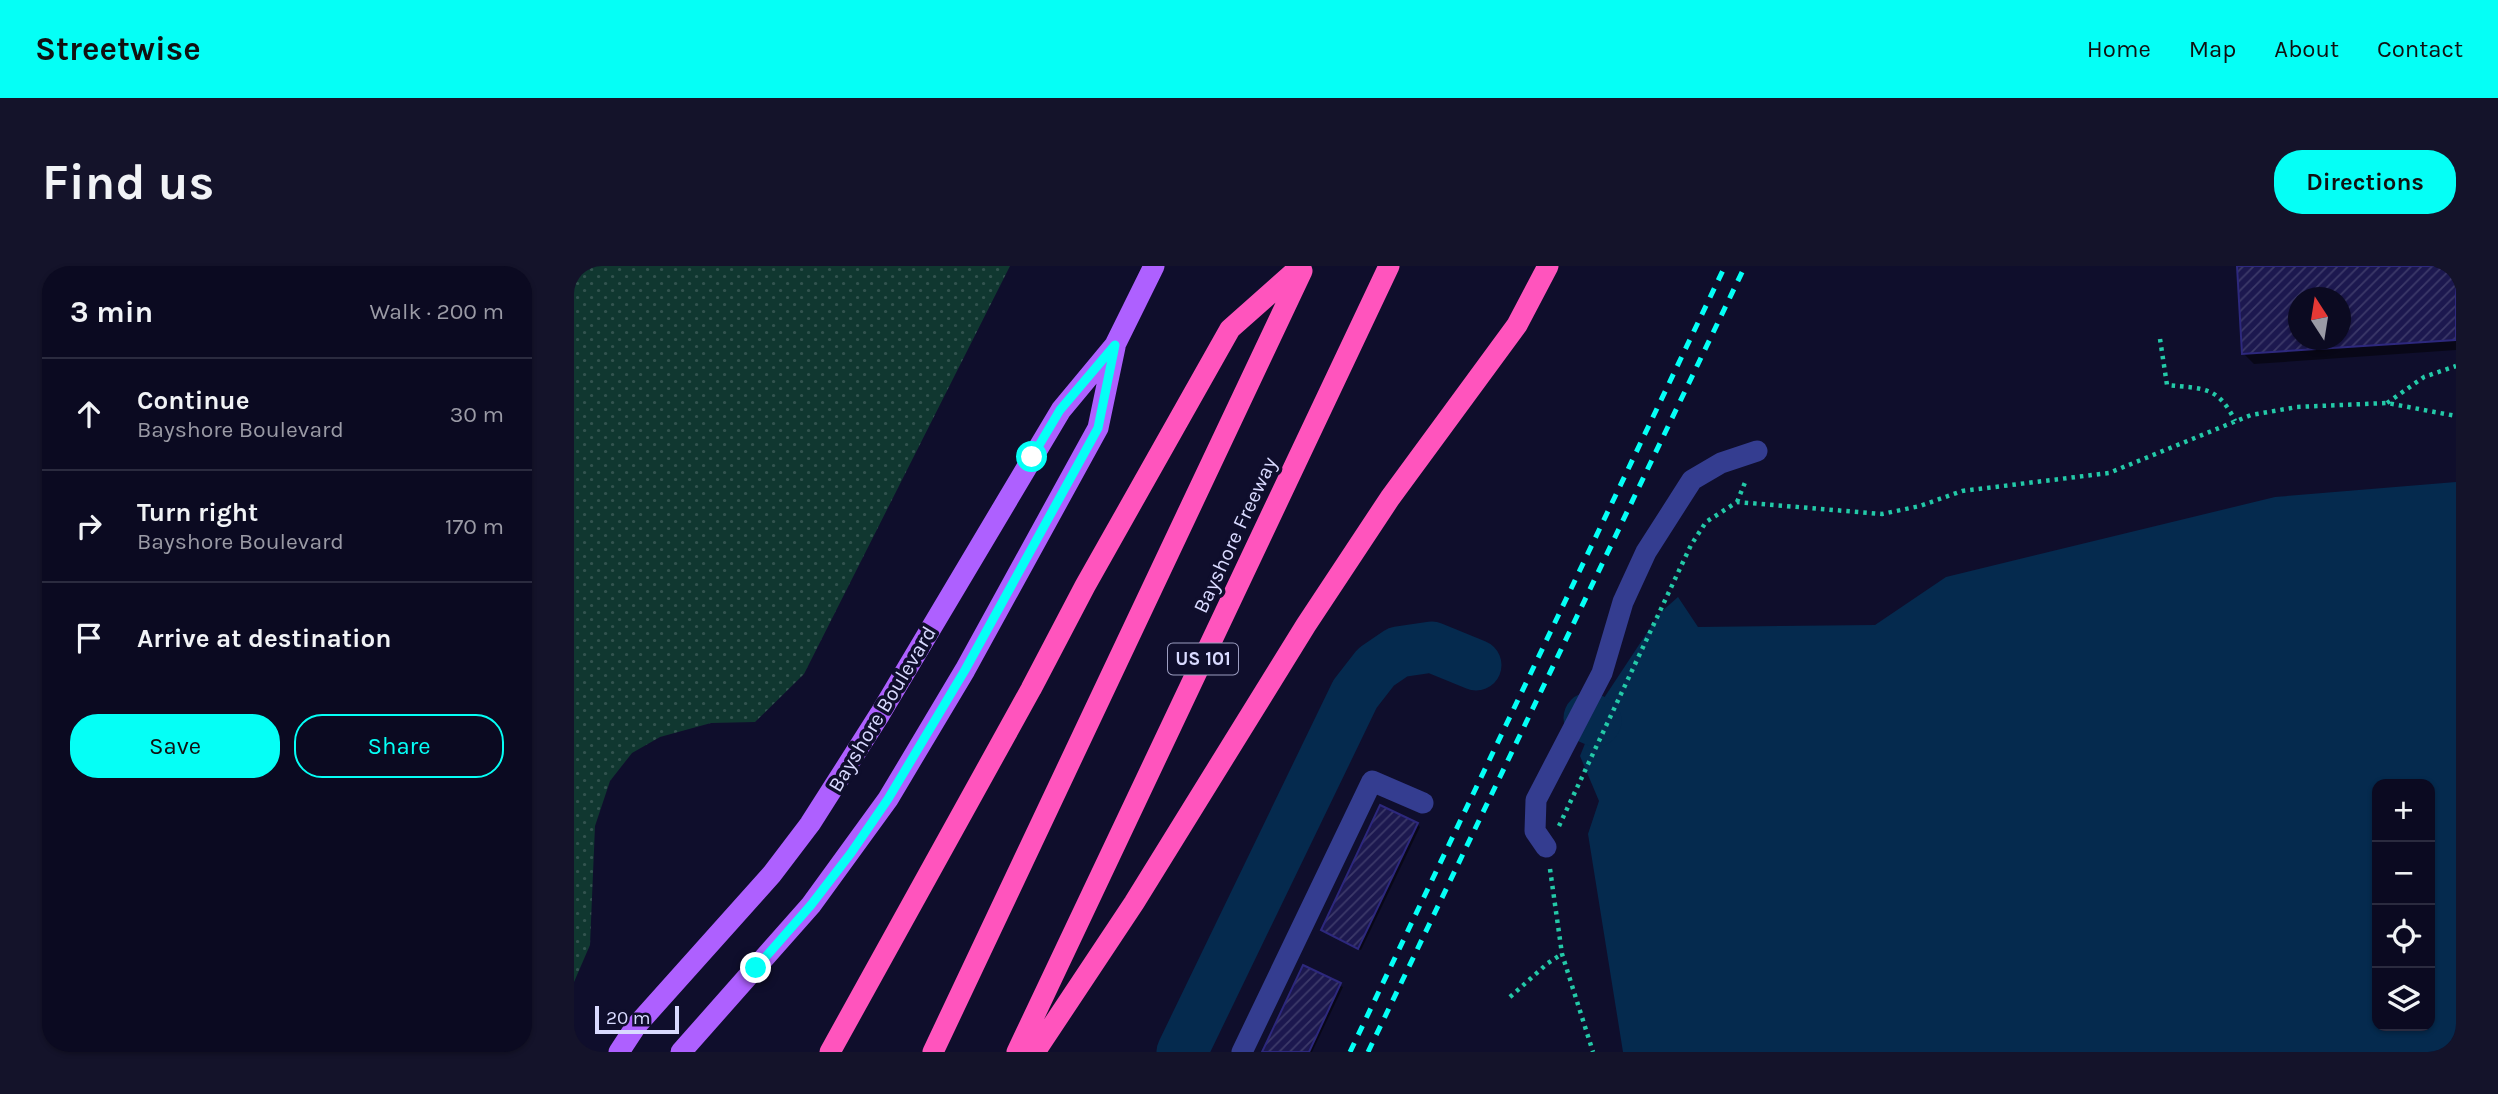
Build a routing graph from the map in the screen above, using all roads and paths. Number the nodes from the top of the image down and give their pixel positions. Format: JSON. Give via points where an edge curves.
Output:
{"nodes":[{"id":1,"x":1154,"y":266,"type":"edge"},
{"id":2,"x":1302,"y":266,"type":"edge"},
{"id":3,"x":1389,"y":266,"type":"edge"},
{"id":4,"x":1548,"y":266,"type":"edge"},
{"id":5,"x":2160,"y":339,"type":"dead end"},
{"id":6,"x":1115,"y":345,"type":"junction"},
{"id":7,"x":2456,"y":366,"type":"edge"},
{"id":8,"x":2387,"y":403,"type":"junction"},
{"id":9,"x":2456,"y":416,"type":"edge"},
{"id":10,"x":2235,"y":421,"type":"junction"},
{"id":11,"x":1757,"y":451,"type":"dead end"},
{"id":12,"x":1691,"y":545,"type":"dead end"},
{"id":13,"x":1423,"y":803,"type":"dead end"},
{"id":14,"x":1563,"y":820,"type":"dead end"},
{"id":15,"x":1546,"y":847,"type":"junction"},
{"id":16,"x":1562,"y":954,"type":"junction"},
{"id":17,"x":1510,"y":997,"type":"dead end"},
{"id":18,"x":619,"y":1052,"type":"edge"},
{"id":19,"x":681,"y":1052,"type":"edge"},
{"id":20,"x":830,"y":1052,"type":"edge"},
{"id":21,"x":933,"y":1052,"type":"edge"},
{"id":22,"x":1017,"y":1052,"type":"edge"},
{"id":23,"x":1035,"y":1052,"type":"edge"},
{"id":24,"x":1242,"y":1052,"type":"edge"},
{"id":25,"x":1593,"y":1052,"type":"edge"}],
"edges":[{"from":1,"to":6,"type":"main road","name":"Bayshore Boulevard"},
{"from":2,"to":20,"type":"highway","via":[[1230,329]]},
{"from":2,"to":21,"type":"highway"},
{"from":3,"to":22,"type":"highway","name":"Bayshore Freeway","number":"US 101"},
{"from":4,"to":23,"type":"highway","via":[[1517,325],[1432,438],[1306,625],[1134,903]]},
{"from":5,"to":10,"type":"path","via":[[2167,385],[2211,390],[2228,406]]},
{"from":6,"to":18,"type":"main road","name":"Bayshore Boulevard","via":[[1060,410],[810,824],[757,891],[636,1026]]},
{"from":6,"to":19,"type":"main road","name":"Bayshore Boulevard","via":[[1098,428],[916,752],[851,853],[811,905]]},
{"from":7,"to":8,"type":"path","via":[[2424,377]]},
{"from":8,"to":9,"type":"path"},
{"from":8,"to":10,"type":"path","via":[[2297,407]]},
{"from":10,"to":12,"type":"path","via":[[2109,472],[1962,491],[1882,514],[1737,502],[1706,522]]},
{"from":11,"to":15,"type":"lane","via":[[1721,463],[1692,480],[1646,552],[1623,602],[1601,673],[1536,800],[1535,831]]},
{"from":13,"to":24,"type":"lane","via":[[1371,781]]},
{"from":14,"to":15,"type":"path"},
{"from":15,"to":16,"type":"path"},
{"from":16,"to":17,"type":"path"},
{"from":16,"to":25,"type":"path"}]}
